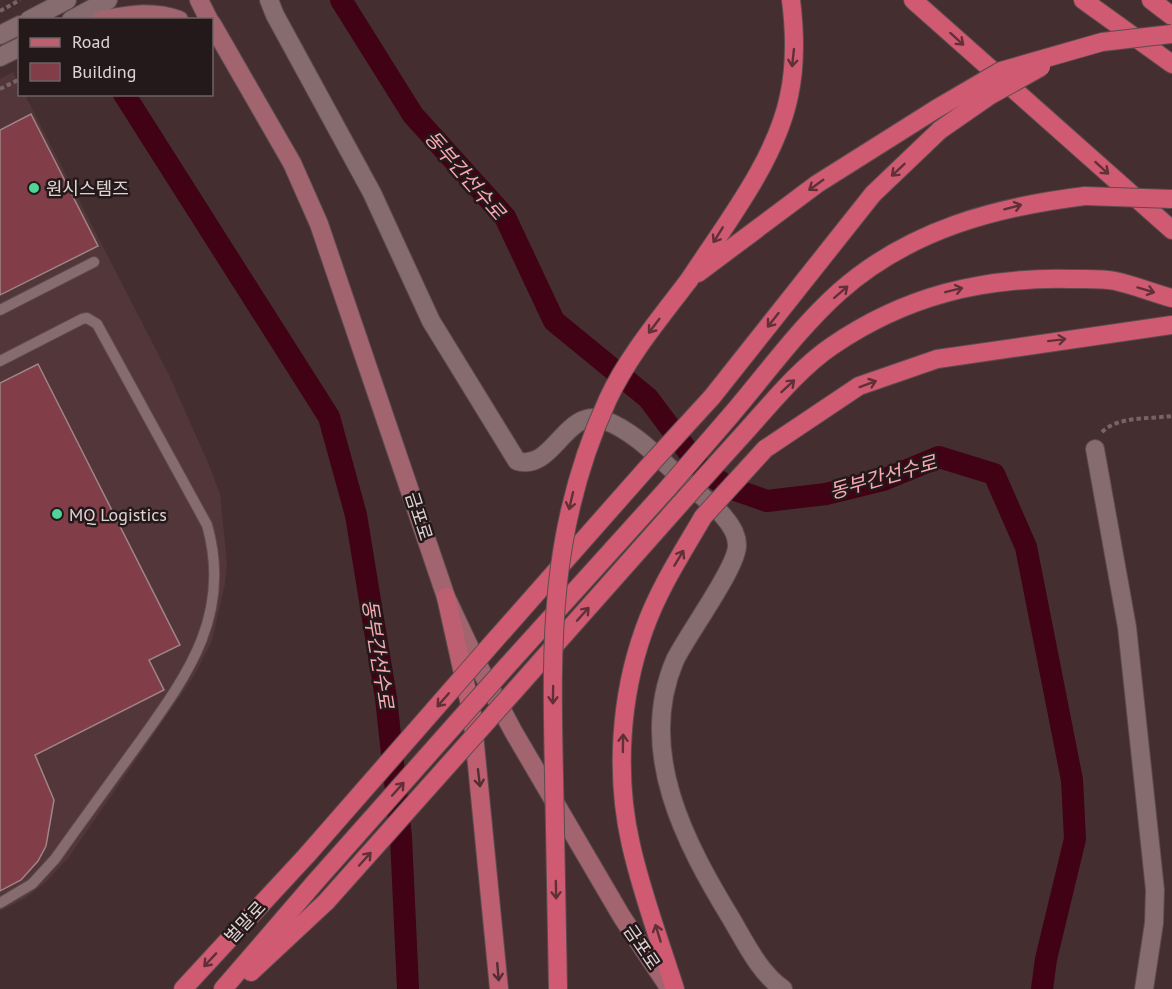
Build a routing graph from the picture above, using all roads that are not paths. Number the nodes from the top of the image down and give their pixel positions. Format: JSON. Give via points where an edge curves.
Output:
{"nodes":[{"id":1,"x":67,"y":0,"type":"edge"},
{"id":2,"x":108,"y":0,"type":"edge"},
{"id":3,"x":199,"y":0,"type":"edge"},
{"id":4,"x":269,"y":0,"type":"edge"},
{"id":5,"x":791,"y":0,"type":"edge"},
{"id":6,"x":913,"y":0,"type":"edge"},
{"id":7,"x":1083,"y":0,"type":"edge"},
{"id":8,"x":1151,"y":0,"type":"edge"},
{"id":9,"x":1172,"y":16,"type":"edge"},
{"id":10,"x":33,"y":18,"type":"edge"},
{"id":11,"x":75,"y":18,"type":"edge"},
{"id":12,"x":113,"y":18,"type":"edge"},
{"id":13,"x":173,"y":18,"type":"edge"},
{"id":14,"x":208,"y":18,"type":"edge"},
{"id":15,"x":18,"y":26,"type":"edge"},
{"id":16,"x":213,"y":27,"type":"edge"},
{"id":17,"x":0,"y":34,"type":"edge"},
{"id":18,"x":1172,"y":34,"type":"edge"},
{"id":19,"x":219,"y":47,"type":"edge"},
{"id":20,"x":18,"y":48,"type":"edge"},
{"id":21,"x":1069,"y":52,"type":"junction"},
{"id":22,"x":0,"y":57,"type":"edge"},
{"id":23,"x":1172,"y":64,"type":"edge"},
{"id":24,"x":1172,"y":199,"type":"edge"},
{"id":25,"x":1172,"y":230,"type":"edge"},
{"id":26,"x":94,"y":262,"type":"dead end"},
{"id":27,"x":690,"y":280,"type":"junction"},
{"id":28,"x":1172,"y":298,"type":"edge"},
{"id":29,"x":0,"y":310,"type":"edge"},
{"id":30,"x":1172,"y":325,"type":"edge"},
{"id":31,"x":0,"y":361,"type":"edge"},
{"id":32,"x":1095,"y":449,"type":"road end"},
{"id":33,"x":446,"y":597,"type":"junction"},
{"id":34,"x":0,"y":903,"type":"edge"},
{"id":35,"x":183,"y":989,"type":"edge"},
{"id":36,"x":223,"y":989,"type":"edge"},
{"id":37,"x":232,"y":989,"type":"edge"},
{"id":38,"x":500,"y":989,"type":"edge"},
{"id":39,"x":558,"y":989,"type":"edge"},
{"id":40,"x":672,"y":989,"type":"edge"},
{"id":41,"x":783,"y":989,"type":"edge"},
{"id":42,"x":1144,"y":989,"type":"edge"}],
"edges":[{"from":1,"to":10,"type":"street"},
{"from":2,"to":11,"type":"street"},
{"from":3,"to":14,"type":"main road"},
{"from":4,"to":41,"type":"street","via":[[372,193],[430,321],[517,461],[537,461],[579,420],[598,418],[637,440],[723,514],[735,533],[736,557],[675,661],[662,709],[662,757],[675,808],[711,885],[750,950]]},
{"from":5,"to":27,"type":"highway","one_way":true,"via":[[796,35],[789,96],[771,148]]},
{"from":6,"to":25,"type":"highway","one_way":true},
{"from":7,"to":23,"type":"highway"},
{"from":8,"to":9,"type":"highway"},
{"from":12,"to":13,"type":"main road","via":[[142,13]]},
{"from":15,"to":17,"type":"street"},
{"from":16,"to":19,"type":"main road","name":"금포로"},
{"from":18,"to":21,"type":"highway","bridge":true,"via":[[1102,42]]},
{"from":19,"to":33,"type":"main road","name":"금포로","via":[[292,163],[319,224]]},
{"from":20,"to":22,"type":"street"},
{"from":21,"to":27,"type":"highway","one_way":true,"bridge":true,"via":[[1001,71],[936,109],[817,184]]},
{"from":21,"to":35,"type":"highway","name":"벌말로","one_way":true,"bridge":true,"via":[[989,96],[940,130],[873,194],[712,396],[307,855]]},
{"from":36,"to":24,"type":"highway","name":"벌말로","one_way":true,"bridge":true,"via":[[839,293],[875,265],[962,221],[1025,204],[1085,196]]},
{"from":26,"to":29,"type":"lane"},
{"from":27,"to":39,"type":"highway","one_way":true,"bridge":true,"via":[[649,333],[609,397],[575,485],[563,536],[555,590],[552,700]]},
{"from":37,"to":28,"type":"highway","one_way":true,"bridge":true,"via":[[326,902],[748,429],[830,347],[880,316],[940,293],[982,283],[1040,278],[1113,280]]},
{"from":40,"to":30,"type":"highway","one_way":true,"bridge":true,"via":[[631,845],[623,789],[623,736],[631,675],[644,628],[703,517],[765,449],[859,386],[938,359]]},
{"from":31,"to":34,"type":"lane","via":[[82,319],[97,324],[207,525],[216,575],[208,626],[182,682],[56,859],[32,884]]},
{"from":32,"to":42,"type":"street","via":[[1127,627],[1155,890]]},
{"from":33,"to":38,"type":"main road","one_way":true,"via":[[472,714]]},
{"from":33,"to":40,"type":"main road","name":"금포로","via":[[513,731],[622,917]]}]}
